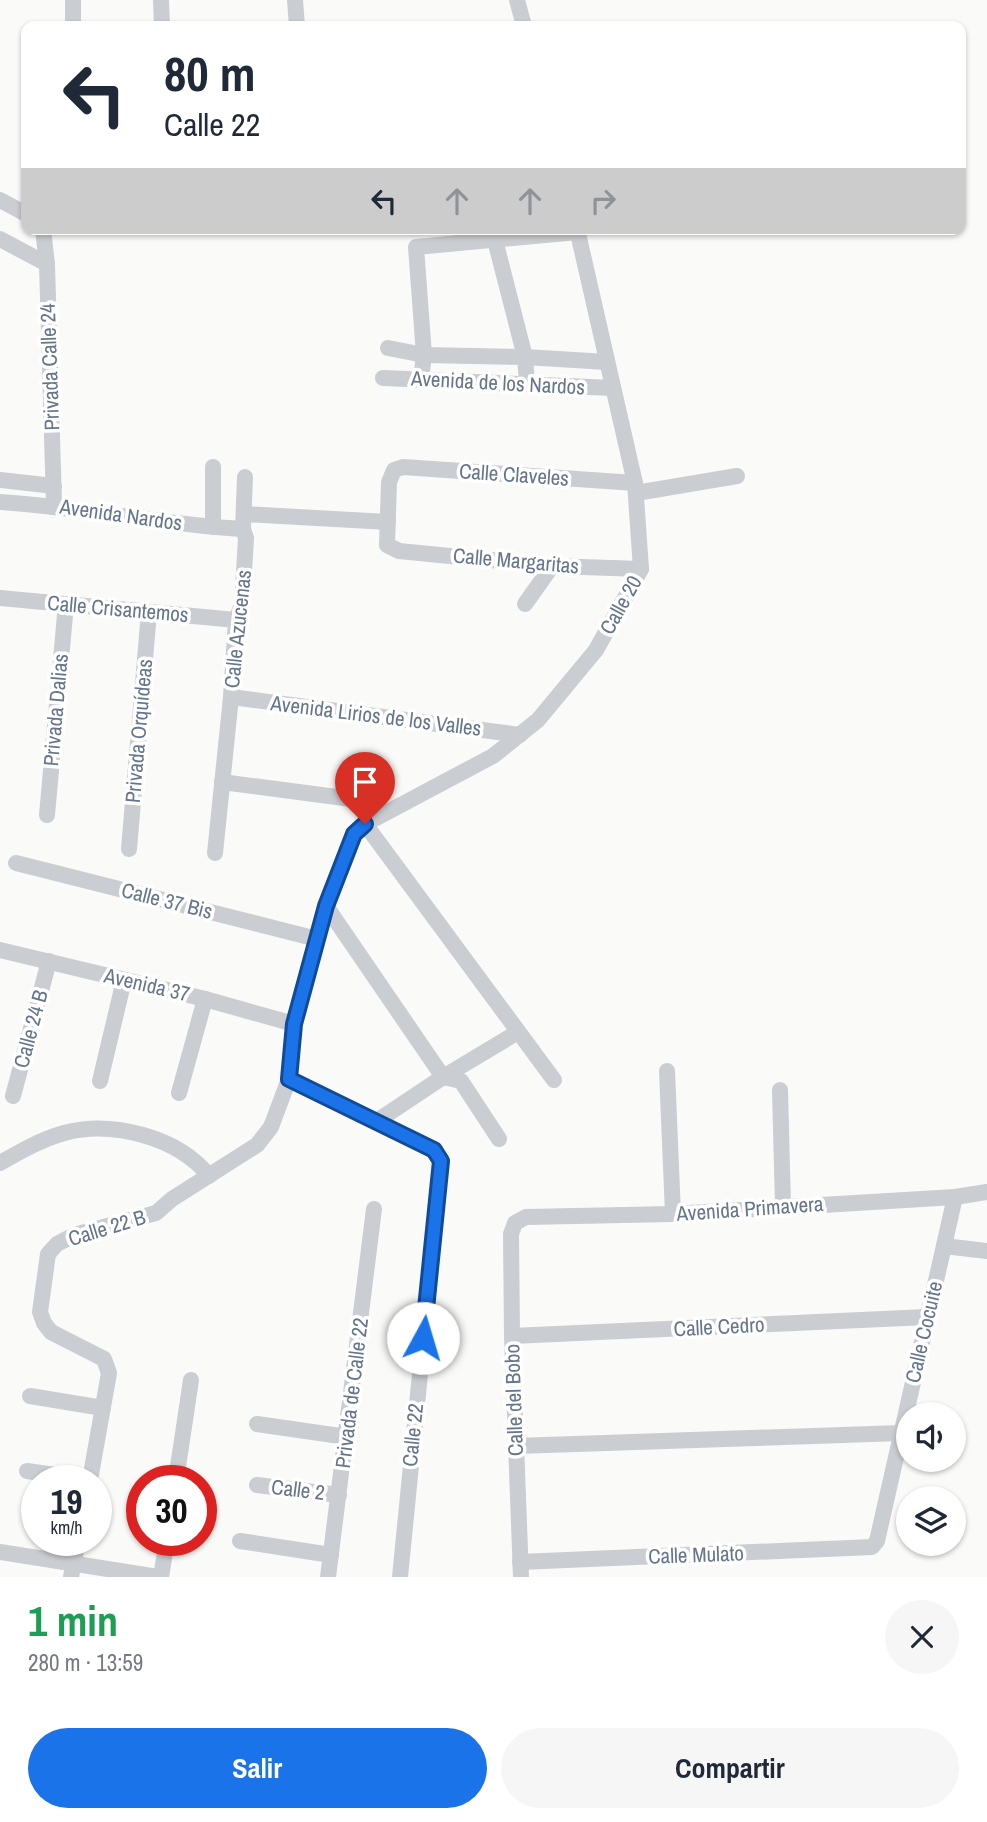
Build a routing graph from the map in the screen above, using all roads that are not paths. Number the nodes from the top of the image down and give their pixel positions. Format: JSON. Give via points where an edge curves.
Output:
{"nodes":[{"id":1,"x":73,"y":0,"type":"edge"},
{"id":2,"x":161,"y":0,"type":"edge"},
{"id":3,"x":295,"y":0,"type":"edge"},
{"id":4,"x":517,"y":0,"type":"edge"},
{"id":5,"x":73,"y":21,"type":"edge"},
{"id":6,"x":162,"y":21,"type":"edge"},
{"id":7,"x":297,"y":21,"type":"edge"},
{"id":8,"x":523,"y":21,"type":"edge"},
{"id":9,"x":0,"y":200,"type":"edge"},
{"id":10,"x":21,"y":211,"type":"edge"},
{"id":11,"x":44,"y":235,"type":"edge"},
{"id":12,"x":536,"y":235,"type":"edge"},
{"id":13,"x":579,"y":235,"type":"edge"},
{"id":14,"x":0,"y":239,"type":"edge"},
{"id":15,"x":495,"y":240,"type":"junction"},
{"id":16,"x":47,"y":264,"type":"junction"},
{"id":17,"x":388,"y":348,"type":"dead end"},
{"id":18,"x":424,"y":355,"type":"junction"},
{"id":19,"x":525,"y":357,"type":"junction"},
{"id":20,"x":607,"y":362,"type":"junction"},
{"id":21,"x":383,"y":378,"type":"dead end"},
{"id":22,"x":421,"y":379,"type":"junction"},
{"id":23,"x":527,"y":383,"type":"junction"},
{"id":24,"x":613,"y":388,"type":"junction"},
{"id":25,"x":213,"y":467,"type":"dead end"},
{"id":26,"x":737,"y":476,"type":"dead end"},
{"id":27,"x":245,"y":477,"type":"dead end"},
{"id":28,"x":0,"y":480,"type":"edge"},
{"id":29,"x":54,"y":486,"type":"junction"},
{"id":30,"x":635,"y":488,"type":"junction"},
{"id":31,"x":0,"y":502,"type":"edge"},
{"id":32,"x":54,"y":505,"type":"junction"},
{"id":33,"x":243,"y":522,"type":"junction"},
{"id":34,"x":388,"y":522,"type":"junction"},
{"id":35,"x":213,"y":527,"type":"junction"},
{"id":36,"x":552,"y":566,"type":"junction"},
{"id":37,"x":641,"y":569,"type":"junction"},
{"id":38,"x":0,"y":598,"type":"edge"},
{"id":39,"x":66,"y":604,"type":"junction"},
{"id":40,"x":525,"y":604,"type":"dead end"},
{"id":41,"x":149,"y":612,"type":"junction"},
{"id":42,"x":236,"y":620,"type":"junction"},
{"id":43,"x":231,"y":696,"type":"junction"},
{"id":44,"x":520,"y":734,"type":"junction"},
{"id":45,"x":222,"y":782,"type":"junction"},
{"id":46,"x":367,"y":801,"type":"dead end"},
{"id":47,"x":47,"y":816,"type":"dead end"},
{"id":48,"x":365,"y":824,"type":"junction"},
{"id":49,"x":129,"y":849,"type":"dead end"},
{"id":50,"x":215,"y":853,"type":"dead end"},
{"id":51,"x":16,"y":863,"type":"dead end"},
{"id":52,"x":326,"y":906,"type":"junction"},
{"id":53,"x":317,"y":939,"type":"junction"},
{"id":54,"x":0,"y":950,"type":"edge"},
{"id":55,"x":48,"y":961,"type":"junction"},
{"id":56,"x":124,"y":980,"type":"junction"},
{"id":57,"x":205,"y":999,"type":"junction"},
{"id":58,"x":294,"y":1024,"type":"junction"},
{"id":59,"x":518,"y":1032,"type":"junction"},
{"id":60,"x":667,"y":1071,"type":"dead end"},
{"id":61,"x":443,"y":1077,"type":"junction"},
{"id":62,"x":289,"y":1079,"type":"junction"},
{"id":63,"x":554,"y":1080,"type":"dead end"},
{"id":64,"x":100,"y":1082,"type":"dead end"},
{"id":65,"x":780,"y":1090,"type":"dead end"},
{"id":66,"x":179,"y":1093,"type":"dead end"},
{"id":67,"x":13,"y":1096,"type":"dead end"},
{"id":68,"x":377,"y":1121,"type":"junction"},
{"id":69,"x":499,"y":1139,"type":"dead end"},
{"id":70,"x":0,"y":1163,"type":"edge"},
{"id":71,"x":209,"y":1176,"type":"junction"},
{"id":72,"x":987,"y":1192,"type":"edge"},
{"id":73,"x":955,"y":1197,"type":"junction"},
{"id":74,"x":783,"y":1206,"type":"junction"},
{"id":75,"x":374,"y":1209,"type":"dead end"},
{"id":76,"x":673,"y":1214,"type":"junction"},
{"id":77,"x":515,"y":1223,"type":"joint"},
{"id":78,"x":944,"y":1247,"type":"junction"},
{"id":79,"x":987,"y":1251,"type":"edge"},
{"id":80,"x":927,"y":1317,"type":"junction"},
{"id":81,"x":512,"y":1336,"type":"junction"},
{"id":82,"x":191,"y":1380,"type":"dead end"},
{"id":83,"x":30,"y":1396,"type":"dead end"},
{"id":84,"x":908,"y":1402,"type":"edge"},
{"id":85,"x":103,"y":1408,"type":"junction"},
{"id":86,"x":257,"y":1424,"type":"dead end"},
{"id":87,"x":896,"y":1433,"type":"edge"},
{"id":88,"x":347,"y":1437,"type":"junction"},
{"id":89,"x":516,"y":1446,"type":"junction"},
{"id":90,"x":896,"y":1456,"type":"edge"},
{"id":91,"x":93,"y":1465,"type":"edge"},
{"id":92,"x":178,"y":1465,"type":"edge"},
{"id":93,"x":257,"y":1485,"type":"dead end"},
{"id":94,"x":339,"y":1495,"type":"junction"},
{"id":95,"x":240,"y":1541,"type":"dead end"},
{"id":96,"x":872,"y":1547,"type":"joint"},
{"id":97,"x":0,"y":1552,"type":"edge"},
{"id":98,"x":331,"y":1555,"type":"junction"},
{"id":99,"x":164,"y":1556,"type":"edge"},
{"id":100,"x":521,"y":1569,"type":"edge"},
{"id":101,"x":72,"y":1570,"type":"edge"},
{"id":102,"x":160,"y":1577,"type":"edge"},
{"id":103,"x":328,"y":1577,"type":"edge"},
{"id":104,"x":400,"y":1577,"type":"edge"}],
"edges":[{"from":1,"to":5,"type":"street"},
{"from":2,"to":6,"type":"street"},
{"from":3,"to":7,"type":"street"},
{"from":4,"to":8,"type":"street"},
{"from":9,"to":10,"type":"street"},
{"from":11,"to":16,"type":"street","name":"Privada Calle 24"},
{"from":12,"to":15,"type":"street"},
{"from":13,"to":20,"type":"street","name":"Calle 20"},
{"from":14,"to":16,"type":"street"},
{"from":15,"to":18,"type":"street","via":[[416,247]]},
{"from":15,"to":19,"type":"street"},
{"from":16,"to":29,"type":"street","name":"Privada Calle 24"},
{"from":17,"to":18,"type":"street","name":"Avenida de los Nardos"},
{"from":18,"to":19,"type":"street","name":"Avenida de los Nardos"},
{"from":18,"to":22,"type":"street"},
{"from":19,"to":20,"type":"street","name":"Avenida de los Nardos"},
{"from":19,"to":23,"type":"street"},
{"from":20,"to":24,"type":"street","name":"Calle 20"},
{"from":21,"to":22,"type":"street","name":"Avenida de los Nardos"},
{"from":22,"to":23,"type":"street","name":"Avenida de los Nardos"},
{"from":23,"to":24,"type":"street","name":"Avenida de los Nardos"},
{"from":24,"to":30,"type":"street","name":"Calle 20"},
{"from":25,"to":35,"type":"street"},
{"from":26,"to":30,"type":"street","name":"Calle Claveles"},
{"from":27,"to":33,"type":"street","name":"Calle Azucenas"},
{"from":28,"to":29,"type":"street","name":"Avenida Nardos"},
{"from":29,"to":32,"type":"street","name":"Privada Calle 24"},
{"from":30,"to":34,"type":"street","name":"Calle Claveles","via":[[403,467],[394,470],[389,482]]},
{"from":30,"to":37,"type":"street","name":"Calle 20"},
{"from":31,"to":32,"type":"street","name":"Avenida Nardos"},
{"from":32,"to":35,"type":"street","name":"Avenida Nardos"},
{"from":33,"to":34,"type":"street","name":"Avenida Nardos"},
{"from":33,"to":35,"type":"street","name":"Avenida Nardos"},
{"from":33,"to":42,"type":"street","name":"Calle Azucenas","via":[[242,605]]},
{"from":34,"to":36,"type":"street","name":"Calle Margaritas","via":[[387,545],[392,550]]},
{"from":36,"to":37,"type":"street","name":"Calle Margaritas"},
{"from":36,"to":40,"type":"street"},
{"from":37,"to":44,"type":"street","name":"Calle 20","via":[[596,650],[538,720]]},
{"from":38,"to":39,"type":"street","name":"Calle Crisantemos"},
{"from":39,"to":41,"type":"street","name":"Calle Crisantemos"},
{"from":39,"to":47,"type":"street","name":"Privada Dalias"},
{"from":41,"to":42,"type":"street","name":"Calle Crisantemos"},
{"from":41,"to":49,"type":"street","name":"Privada Orquídeas"},
{"from":42,"to":43,"type":"street","name":"Calle Azucenas"},
{"from":43,"to":44,"type":"street","name":"Avenida Lirios de los Valles"},
{"from":43,"to":45,"type":"street","name":"Calle Azucenas"},
{"from":44,"to":48,"type":"street","name":"Calle 20","via":[[493,756]]},
{"from":45,"to":46,"type":"street"},
{"from":45,"to":50,"type":"street","name":"Calle Azucenas"},
{"from":48,"to":52,"type":"street","name":"Calle 22 B","via":[[354,834]]},
{"from":48,"to":59,"type":"street"},
{"from":51,"to":53,"type":"street","name":"Calle 37 Bis"},
{"from":52,"to":53,"type":"street","name":"Calle 22 B"},
{"from":52,"to":61,"type":"street"},
{"from":53,"to":58,"type":"street","name":"Calle 22 B"},
{"from":54,"to":55,"type":"street","name":"Avenida 37"},
{"from":55,"to":56,"type":"street","name":"Avenida 37"},
{"from":55,"to":67,"type":"street","name":"Calle 24 B"},
{"from":56,"to":57,"type":"street","name":"Avenida 37"},
{"from":56,"to":64,"type":"street"},
{"from":57,"to":58,"type":"street","name":"Avenida 37"},
{"from":57,"to":66,"type":"street"},
{"from":58,"to":62,"type":"street","name":"Calle 22 B"},
{"from":59,"to":61,"type":"street"},
{"from":59,"to":63,"type":"street"},
{"from":60,"to":76,"type":"street"},
{"from":61,"to":68,"type":"street"},
{"from":61,"to":69,"type":"street","via":[[461,1081]]},
{"from":62,"to":68,"type":"street","name":"Calle 22"},
{"from":62,"to":71,"type":"street","name":"Calle 22 B","via":[[271,1127],[257,1144]]},
{"from":65,"to":74,"type":"street"},
{"from":68,"to":104,"type":"street","name":"Calle 22","via":[[434,1150],[441,1161]]},
{"from":70,"to":71,"type":"street","via":[[32,1144],[66,1132],[95,1129],[153,1139],[180,1152]]},
{"from":71,"to":85,"type":"street","name":"Calle 22 B","via":[[156,1213],[74,1235],[48,1254],[40,1312],[51,1332],[104,1359],[109,1373]]},
{"from":72,"to":73,"type":"street","name":"Avenida Primavera"},
{"from":73,"to":74,"type":"street","name":"Avenida Primavera"},
{"from":73,"to":78,"type":"street","name":"Calle Cocuite"},
{"from":74,"to":76,"type":"street","name":"Avenida Primavera"},
{"from":75,"to":88,"type":"street","name":"Privada de Calle 22"},
{"from":76,"to":77,"type":"street","name":"Avenida Primavera","via":[[526,1217]]},
{"from":77,"to":81,"type":"street","name":"Calle del Bobo","via":[[511,1234]]},
{"from":78,"to":79,"type":"street"},
{"from":78,"to":80,"type":"street","name":"Calle Cocuite"},
{"from":80,"to":81,"type":"street","name":"Calle Cedro"},
{"from":80,"to":84,"type":"street","name":"Calle Cocuite"},
{"from":81,"to":89,"type":"street","name":"Calle del Bobo"},
{"from":82,"to":92,"type":"street"},
{"from":83,"to":85,"type":"street"},
{"from":85,"to":91,"type":"street","name":"Calle 22 B"},
{"from":86,"to":88,"type":"street"},
{"from":87,"to":89,"type":"street"},
{"from":88,"to":94,"type":"street","name":"Privada de Calle 22"},
{"from":89,"to":100,"type":"street","name":"Calle del Bobo"},
{"from":90,"to":96,"type":"street","name":"Calle Cocuite"},
{"from":93,"to":94,"type":"street","name":"Calle 2"},
{"from":94,"to":98,"type":"street","name":"Privada de Calle 22"},
{"from":95,"to":98,"type":"street"},
{"from":96,"to":100,"type":"street","name":"Calle Mulato"},
{"from":97,"to":101,"type":"street"},
{"from":98,"to":103,"type":"street","name":"Privada de Calle 22"},
{"from":99,"to":102,"type":"street"},
{"from":101,"to":102,"type":"street"}]}
